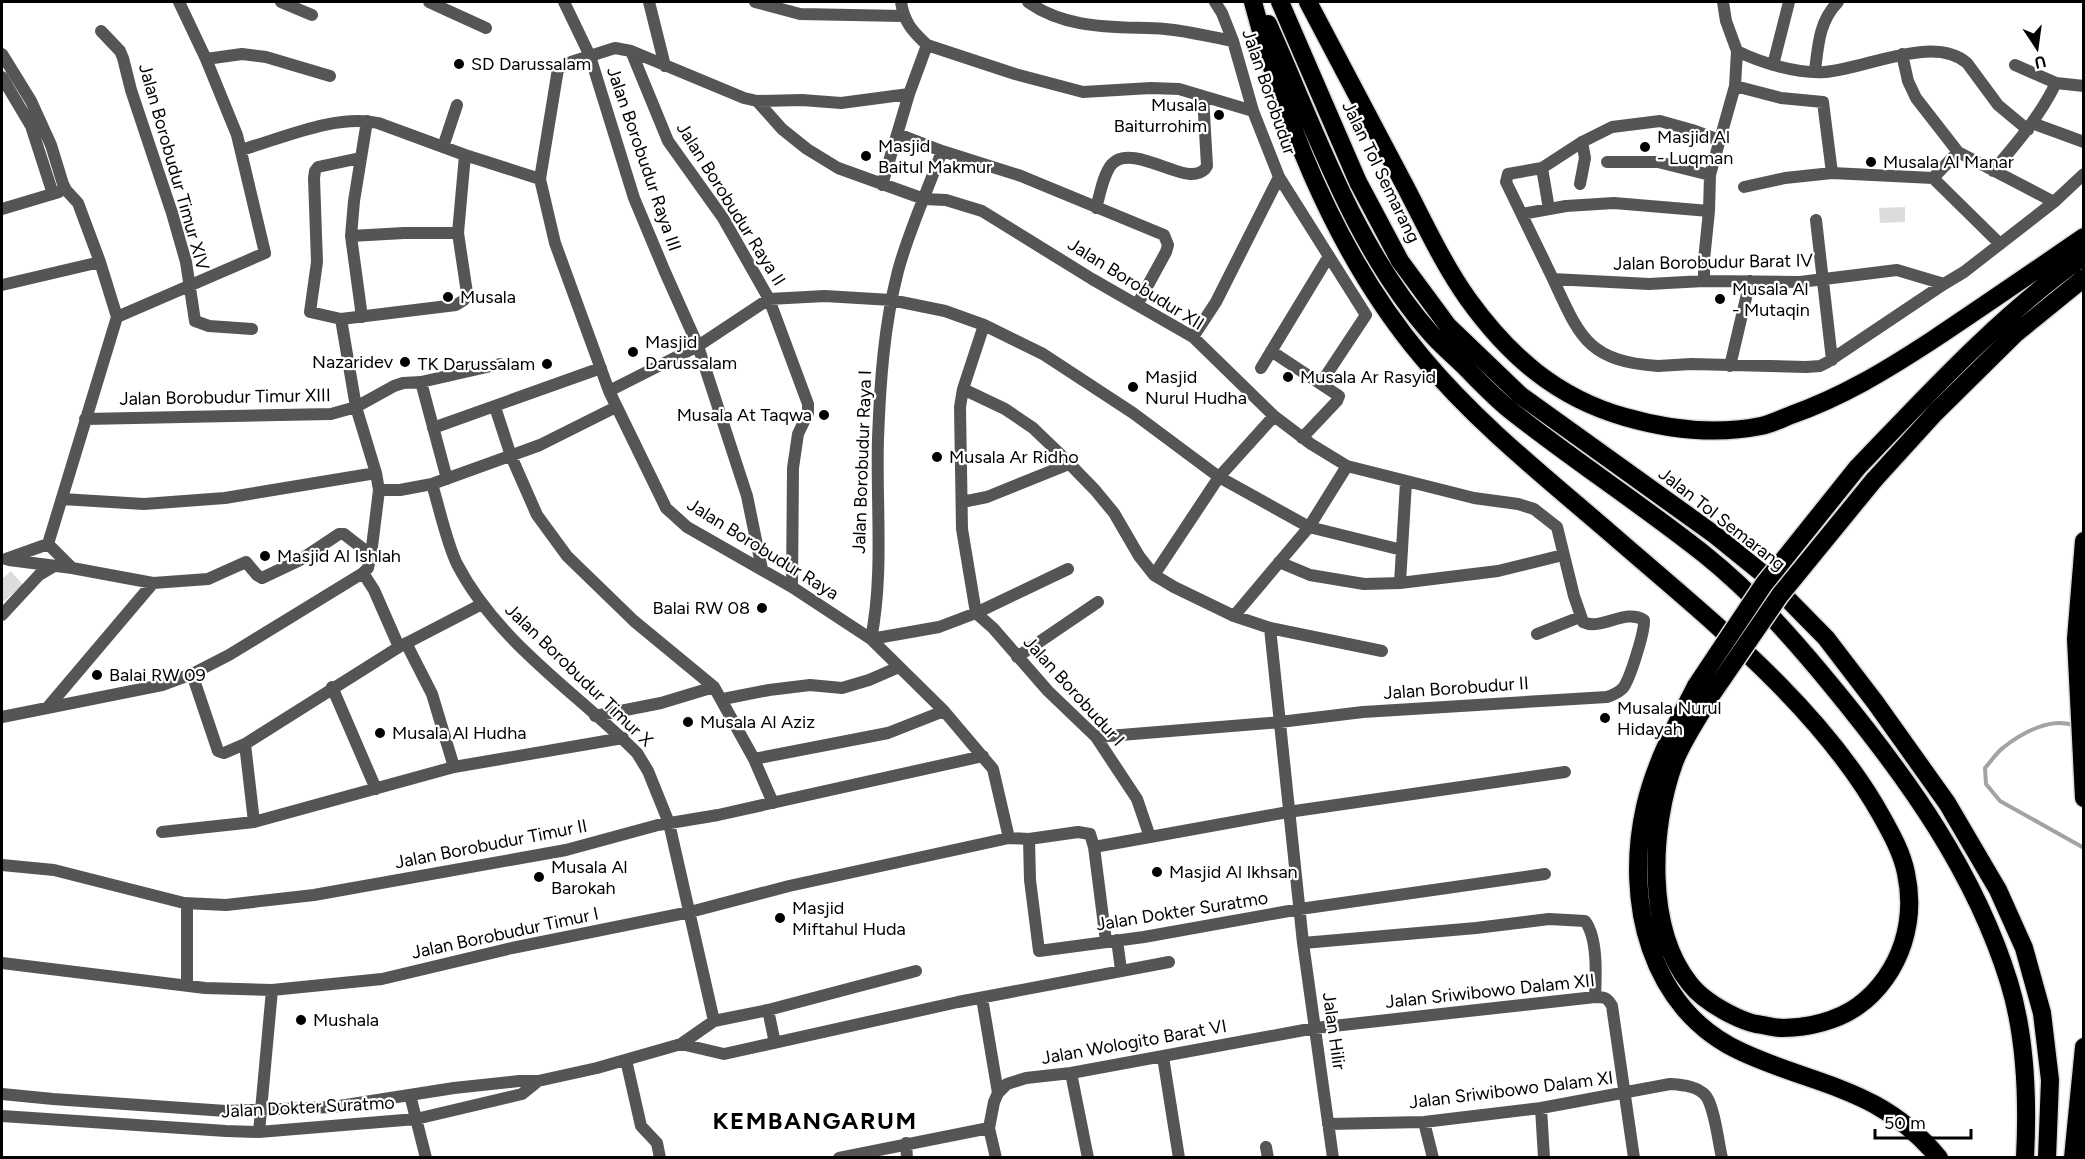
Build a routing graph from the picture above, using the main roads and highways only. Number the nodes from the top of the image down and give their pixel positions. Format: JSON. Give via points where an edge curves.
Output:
{"nodes":[{"id":1,"x":1253,"y":2,"type":"edge"},
{"id":2,"x":1258,"y":2,"type":"edge"},
{"id":3,"x":1280,"y":2,"type":"edge"},
{"id":4,"x":1308,"y":2,"type":"edge"},
{"id":5,"x":2084,"y":237,"type":"edge"},
{"id":6,"x":2084,"y":256,"type":"edge"},
{"id":7,"x":2084,"y":278,"type":"edge"},
{"id":8,"x":2084,"y":542,"type":"edge"},
{"id":9,"x":1704,"y":690,"type":"junction"},
{"id":10,"x":2084,"y":798,"type":"edge"},
{"id":11,"x":2084,"y":1047,"type":"edge"},
{"id":12,"x":1939,"y":1158,"type":"edge"},
{"id":13,"x":2025,"y":1158,"type":"edge"},
{"id":14,"x":2047,"y":1158,"type":"edge"},
{"id":15,"x":2073,"y":1158,"type":"edge"}],
"edges":[{"from":1,"to":9,"type":"highway","via":[[1270,65],[1327,209],[1370,285],[1419,354],[1467,409],[1758,665],[1815,723],[1873,800],[1895,840],[1906,874],[1909,923],[1899,955],[1878,989],[1854,1009],[1822,1023],[1782,1028],[1747,1022],[1715,1007],[1691,986],[1676,962],[1664,929],[1656,868],[1662,811],[1675,762]]},
{"from":2,"to":13,"type":"highway","via":[[1338,186],[1384,271],[1433,336],[1507,408],[1705,555],[1763,606],[1886,752],[1946,840],[1998,948],[2010,986],[2026,1097]]},
{"from":3,"to":14,"type":"highway","name":"Jalan Tol Semarang","via":[[1358,182],[1400,261],[1448,326],[1520,395],[1762,573],[1826,638],[1947,803],[1998,890],[2024,948],[2042,1013],[2050,1080]]},
{"from":4,"to":5,"type":"highway","via":[[1467,298],[1526,365],[1571,396],[1609,413],[1656,426],[1710,431],[1763,426],[1813,408],[1901,360]]},
{"from":6,"to":9,"type":"highway","bridge":true,"via":[[1998,326],[1857,468],[1764,584]]},
{"from":7,"to":9,"type":"highway","bridge":true,"via":[[2015,334],[1935,413],[1874,480]]},
{"from":8,"to":10,"type":"highway","via":[[2076,639]]},
{"from":9,"to":12,"type":"highway","via":[[1661,755],[1645,808],[1638,864],[1642,921],[1660,972],[1684,1010],[1707,1032],[1742,1052],[1848,1090],[1877,1105],[1900,1119]]},
{"from":11,"to":15,"type":"highway"}]}
